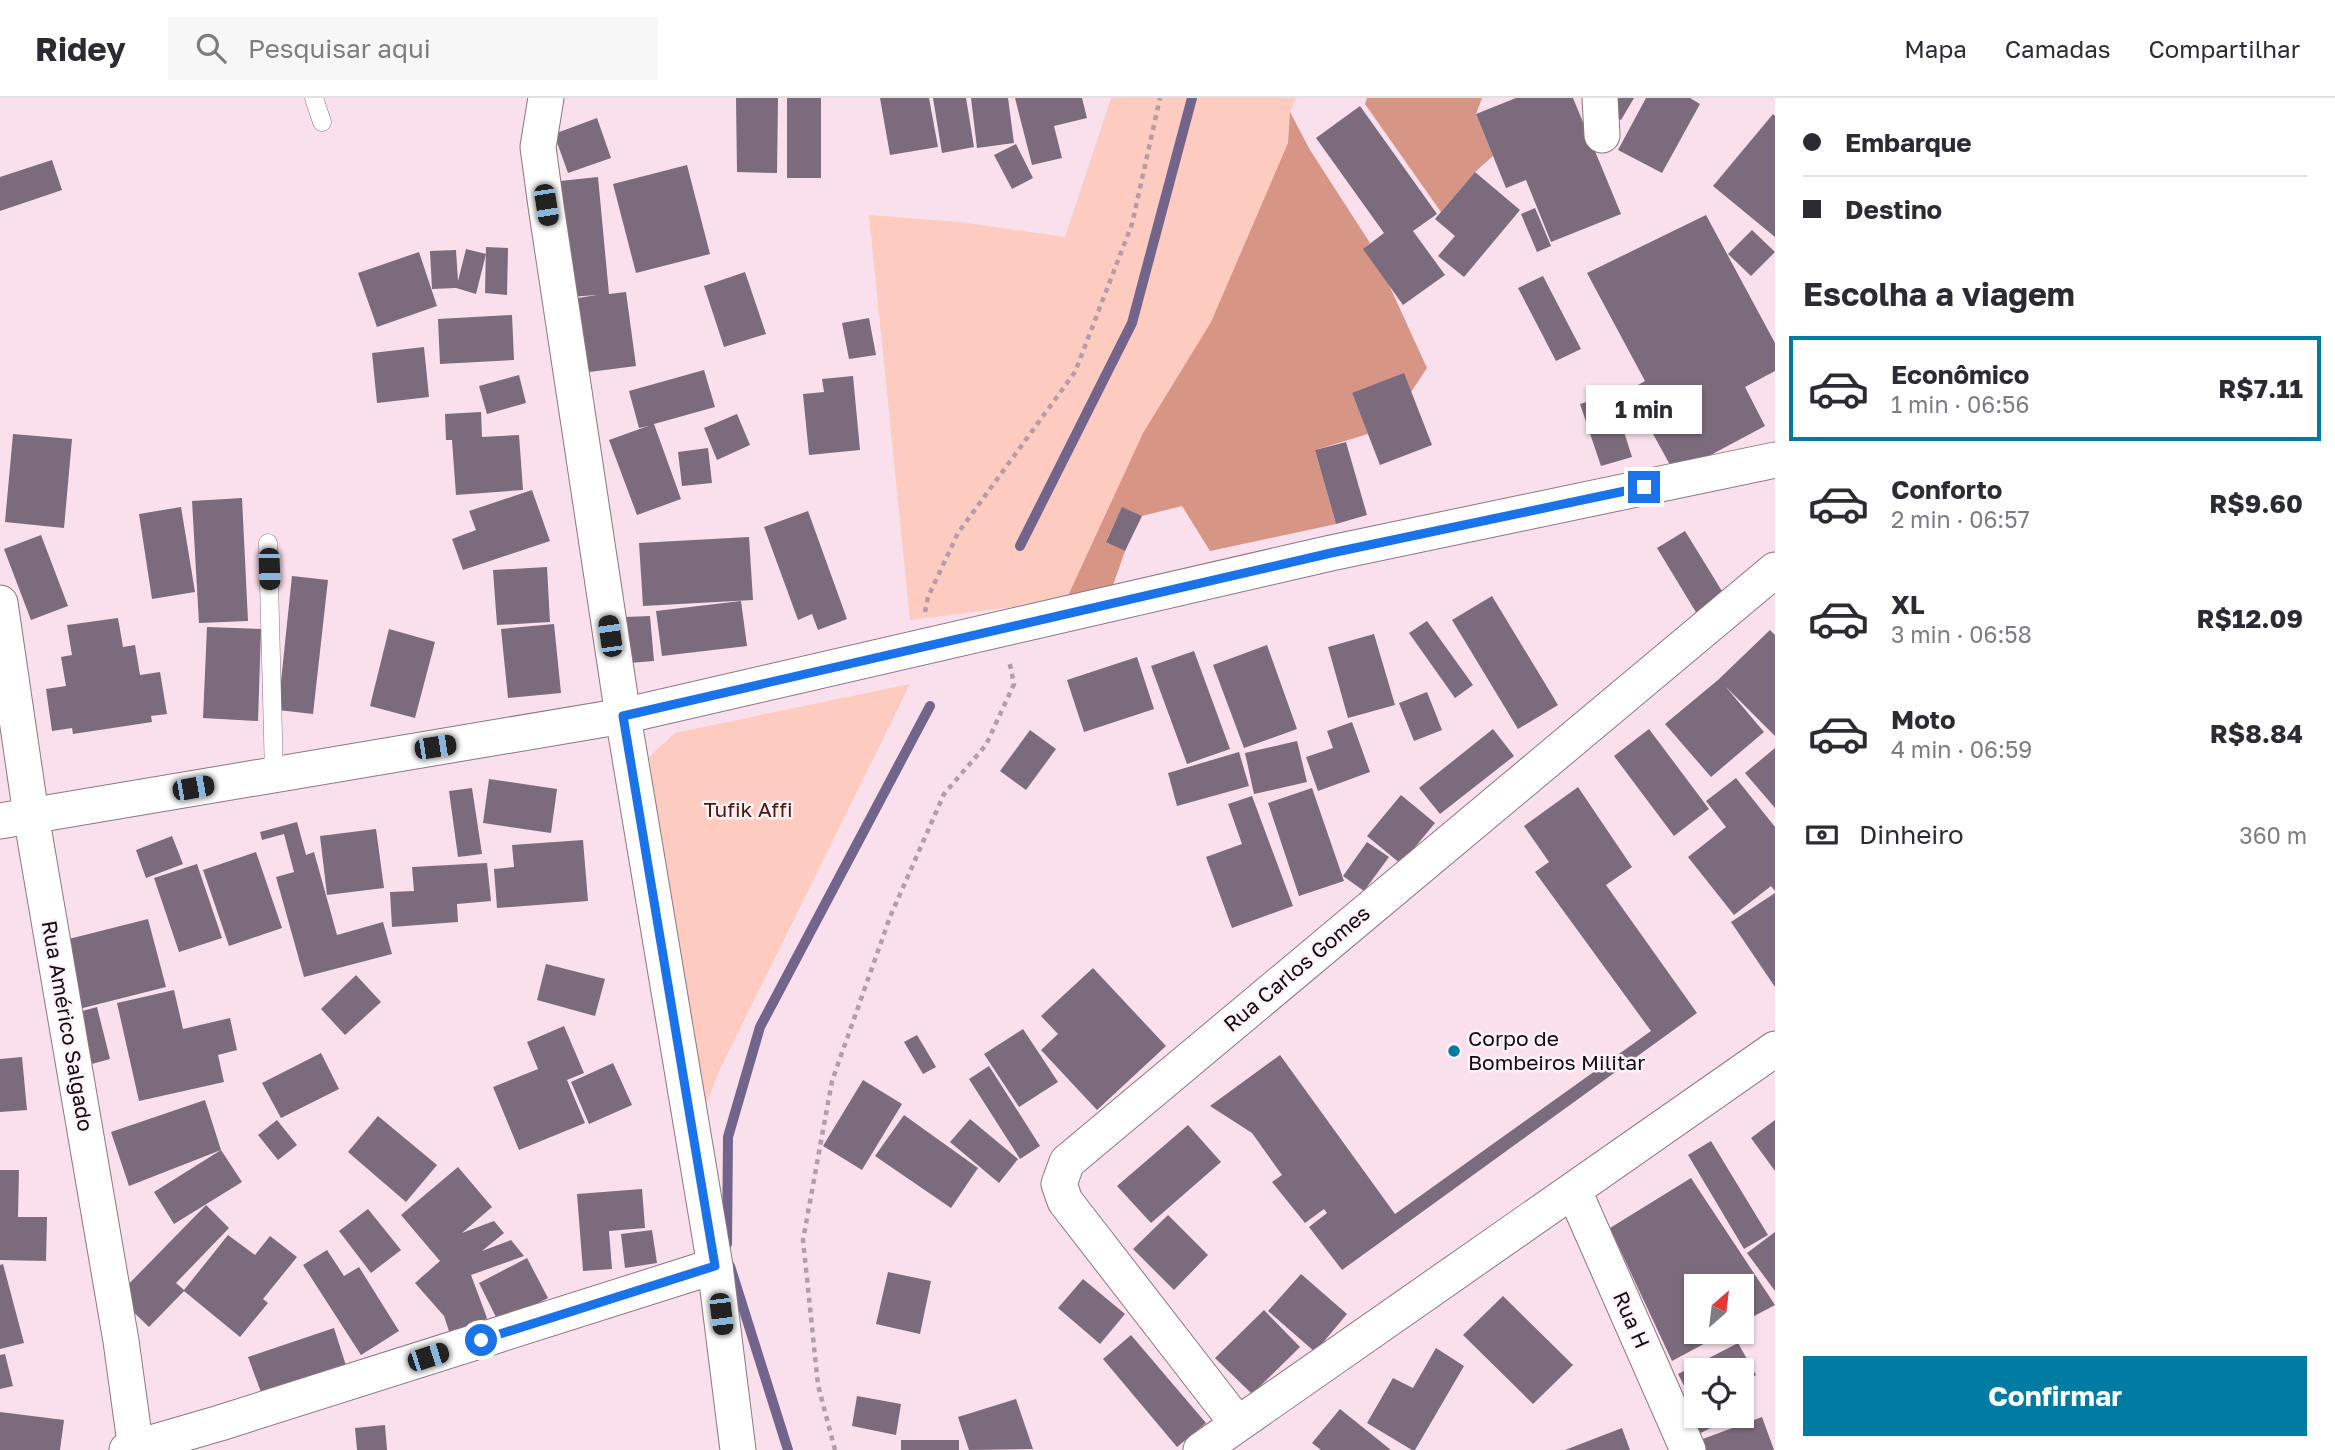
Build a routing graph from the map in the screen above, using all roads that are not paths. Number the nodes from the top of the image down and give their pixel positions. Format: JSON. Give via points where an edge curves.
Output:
{"nodes":[{"id":1,"x":314,"y":98,"type":"edge"},
{"id":2,"x":546,"y":98,"type":"edge"},
{"id":3,"x":1600,"y":98,"type":"edge"},
{"id":4,"x":322,"y":122,"type":"dead end"},
{"id":5,"x":1602,"y":135,"type":"dead end"},
{"id":6,"x":1775,"y":460,"type":"edge"},
{"id":7,"x":268,"y":544,"type":"dead end"},
{"id":8,"x":1775,"y":569,"type":"edge"},
{"id":9,"x":0,"y":603,"type":"edge"},
{"id":10,"x":623,"y":716,"type":"junction"},
{"id":11,"x":274,"y":774,"type":"junction"},
{"id":12,"x":15,"y":818,"type":"edge"},
{"id":13,"x":1775,"y":1049,"type":"edge"},
{"id":14,"x":1574,"y":1191,"type":"junction"},
{"id":15,"x":715,"y":1266,"type":"junction"},
{"id":16,"x":1237,"y":1423,"type":"junction"},
{"id":17,"x":133,"y":1449,"type":"edge"},
{"id":18,"x":738,"y":1450,"type":"edge"},
{"id":19,"x":1201,"y":1450,"type":"edge"},
{"id":20,"x":1688,"y":1450,"type":"edge"}],
"edges":[{"from":1,"to":4,"type":"lane"},
{"from":2,"to":10,"type":"street","via":[[538,147]]},
{"from":3,"to":5,"type":"street"},
{"from":6,"to":10,"type":"street","via":[[1331,553]]},
{"from":7,"to":11,"type":"lane"},
{"from":8,"to":16,"type":"street","name":"Rua Carlos Gomes","via":[[1067,1162],[1059,1184],[1065,1201]]},
{"from":9,"to":12,"type":"street","name":"Rua Américo Salgado"},
{"from":10,"to":11,"type":"street"},
{"from":10,"to":15,"type":"street"},
{"from":11,"to":12,"type":"street"},
{"from":12,"to":17,"type":"street","name":"Rua Américo Salgado","via":[[121,1341]]},
{"from":13,"to":14,"type":"street"},
{"from":14,"to":16,"type":"street"},
{"from":14,"to":20,"type":"street","name":"Rua H"},
{"from":15,"to":17,"type":"street"},
{"from":15,"to":18,"type":"street"},
{"from":16,"to":19,"type":"street"}]}
